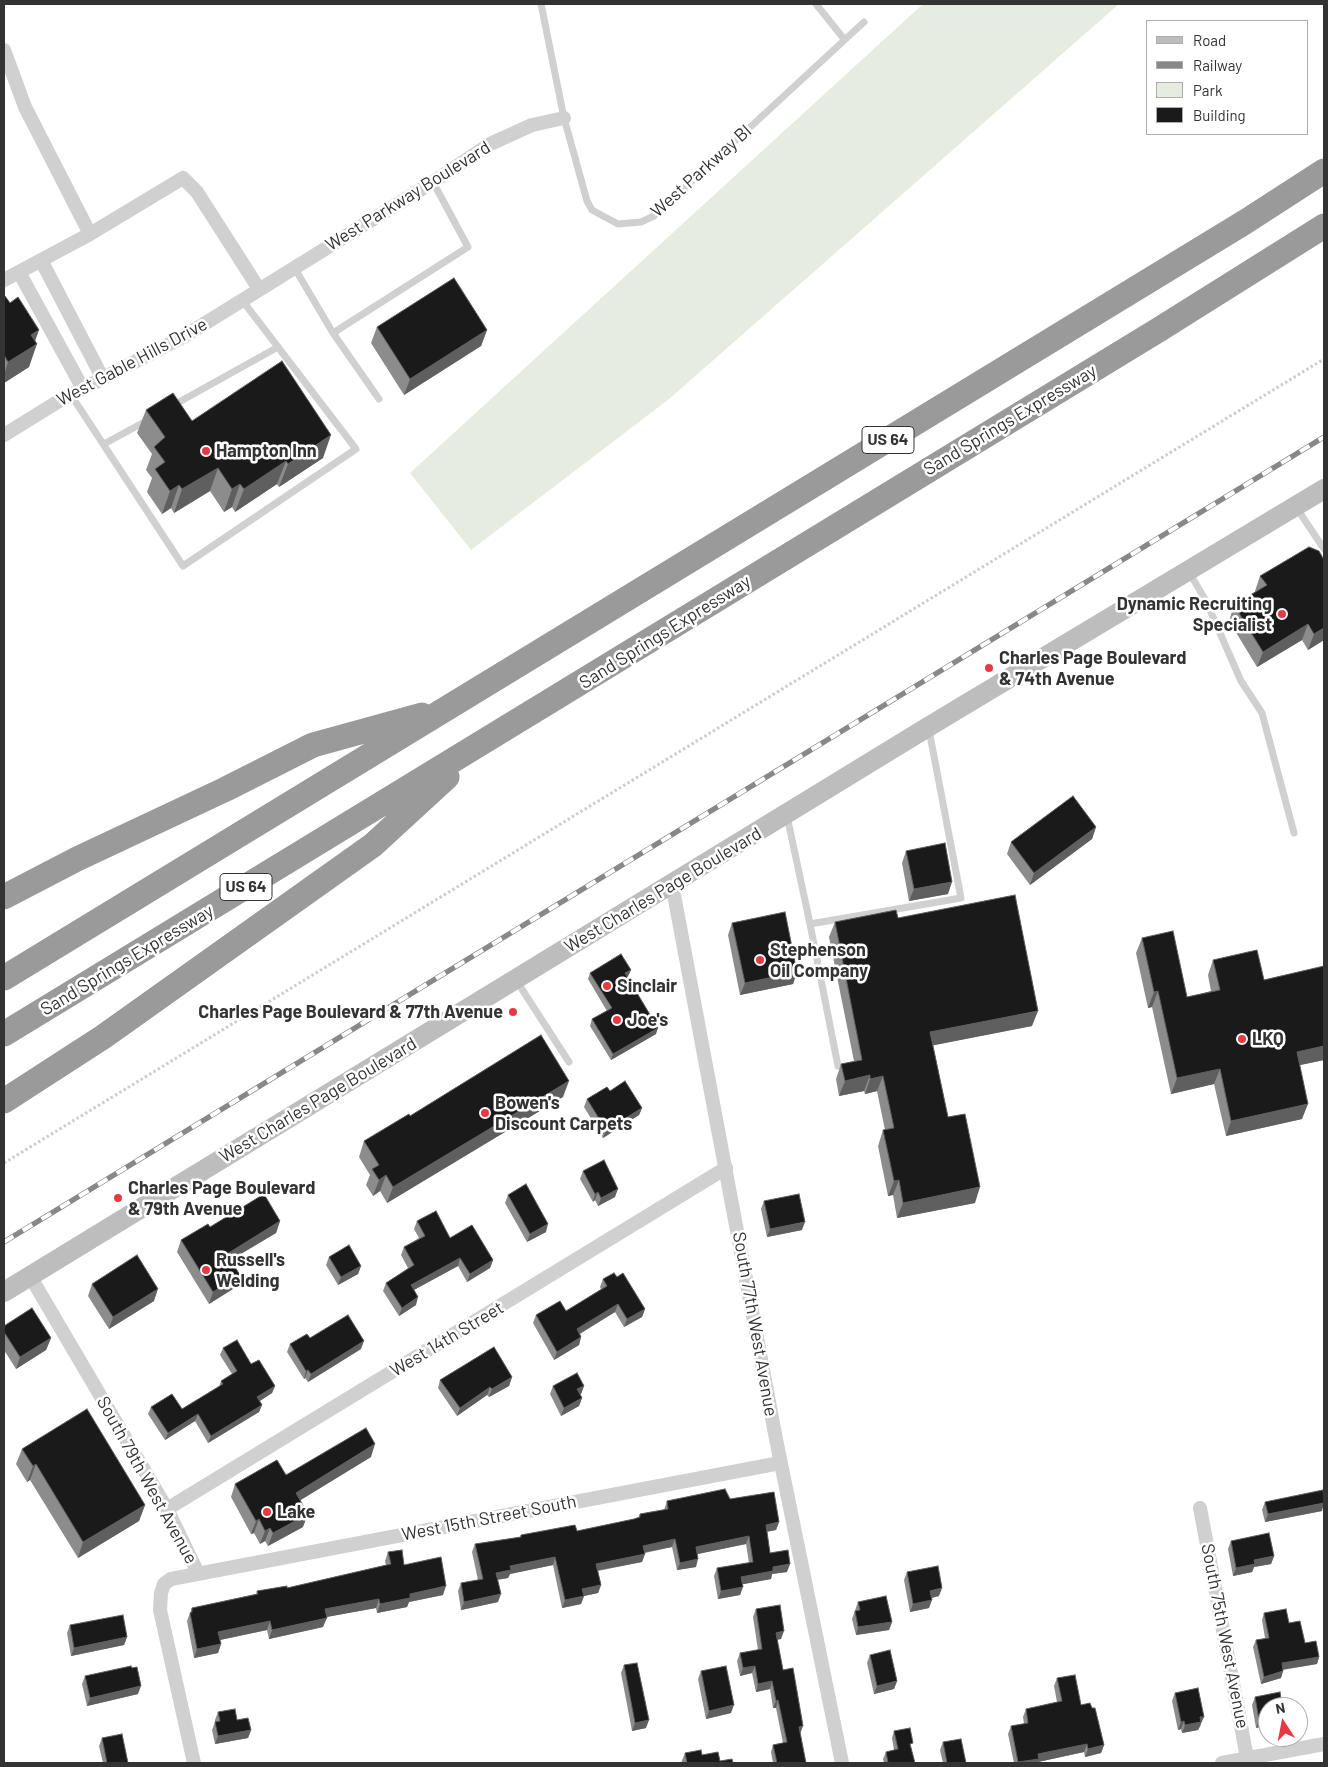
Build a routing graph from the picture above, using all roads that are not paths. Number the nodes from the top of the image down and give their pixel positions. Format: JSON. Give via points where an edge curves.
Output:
{"nodes":[{"id":1,"x":542,"y":4,"type":"edge"},
{"id":2,"x":816,"y":4,"type":"edge"},
{"id":3,"x":864,"y":22,"type":"dead end"},
{"id":4,"x":844,"y":39,"type":"junction"},
{"id":5,"x":4,"y":50,"type":"edge"},
{"id":6,"x":9,"y":78,"type":"edge"},
{"id":7,"x":564,"y":118,"type":"junction"},
{"id":8,"x":1324,"y":171,"type":"edge"},
{"id":9,"x":433,"y":182,"type":"junction"},
{"id":10,"x":1324,"y":226,"type":"edge"},
{"id":11,"x":90,"y":234,"type":"junction"},
{"id":12,"x":41,"y":260,"type":"junction"},
{"id":13,"x":294,"y":267,"type":"junction"},
{"id":14,"x":19,"y":272,"type":"junction"},
{"id":15,"x":4,"y":280,"type":"edge"},
{"id":16,"x":260,"y":289,"type":"junction"},
{"id":17,"x":242,"y":300,"type":"junction"},
{"id":18,"x":333,"y":333,"type":"junction"},
{"id":19,"x":278,"y":347,"type":"junction"},
{"id":20,"x":103,"y":379,"type":"junction"},
{"id":21,"x":77,"y":392,"type":"junction"},
{"id":22,"x":379,"y":399,"type":"dead end"},
{"id":23,"x":165,"y":410,"type":"edge"},
{"id":24,"x":156,"y":415,"type":"edge"},
{"id":25,"x":4,"y":435,"type":"edge"},
{"id":26,"x":104,"y":444,"type":"junction"},
{"id":27,"x":1324,"y":489,"type":"edge"},
{"id":28,"x":1296,"y":507,"type":"junction"},
{"id":29,"x":1324,"y":549,"type":"edge"},
{"id":30,"x":1189,"y":571,"type":"junction"},
{"id":31,"x":451,"y":706,"type":"junction"},
{"id":32,"x":928,"y":727,"type":"junction"},
{"id":33,"x":489,"y":740,"type":"junction"},
{"id":34,"x":787,"y":815,"type":"junction"},
{"id":35,"x":1294,"y":833,"type":"dead end"},
{"id":36,"x":672,"y":884,"type":"junction"},
{"id":37,"x":4,"y":897,"type":"edge"},
{"id":38,"x":810,"y":924,"type":"junction"},
{"id":39,"x":4,"y":978,"type":"edge"},
{"id":40,"x":516,"y":979,"type":"junction"},
{"id":41,"x":4,"y":1034,"type":"edge"},
{"id":42,"x":569,"y":1062,"type":"dead end"},
{"id":43,"x":838,"y":1066,"type":"dead end"},
{"id":44,"x":4,"y":1101,"type":"edge"},
{"id":45,"x":726,"y":1168,"type":"junction"},
{"id":46,"x":30,"y":1276,"type":"junction"},
{"id":47,"x":4,"y":1292,"type":"edge"},
{"id":48,"x":780,"y":1463,"type":"junction"},
{"id":49,"x":1200,"y":1508,"type":"dead end"},
{"id":50,"x":167,"y":1510,"type":"junction"},
{"id":51,"x":198,"y":1573,"type":"junction"},
{"id":52,"x":1324,"y":1744,"type":"edge"},
{"id":53,"x":1248,"y":1761,"type":"edge"},
{"id":54,"x":194,"y":1763,"type":"edge"},
{"id":55,"x":842,"y":1763,"type":"edge"},
{"id":56,"x":1222,"y":1763,"type":"edge"}],
"edges":[{"from":1,"to":7,"type":"lane","name":"West Parkway Bl"},
{"from":2,"to":4,"type":"lane"},
{"from":3,"to":4,"type":"lane","name":"West Parkway Bl"},
{"from":4,"to":7,"type":"lane","name":"West Parkway Bl","via":[[654,216],[641,222],[618,224],[592,210],[581,183]]},
{"from":5,"to":6,"type":"street"},
{"from":6,"to":11,"type":"street"},
{"from":7,"to":9,"type":"street","name":"West Parkway Boulevard","via":[[506,135]]},
{"from":8,"to":31,"type":"highway","number":"US 64"},
{"from":9,"to":13,"type":"street","name":"West Parkway Boulevard"},
{"from":9,"to":18,"type":"lane","via":[[468,247]]},
{"from":10,"to":33,"type":"highway","name":"Sand Springs Expressway","number":"US 64"},
{"from":11,"to":12,"type":"street"},
{"from":11,"to":16,"type":"street","via":[[183,178],[197,192]]},
{"from":12,"to":14,"type":"street"},
{"from":12,"to":20,"type":"street"},
{"from":13,"to":16,"type":"street","name":"West Parkway Boulevard"},
{"from":13,"to":18,"type":"lane"},
{"from":14,"to":15,"type":"street"},
{"from":14,"to":21,"type":"street"},
{"from":16,"to":17,"type":"street","name":"West Gable Hills Drive"},
{"from":17,"to":19,"type":"lane"},
{"from":17,"to":20,"type":"street","name":"West Gable Hills Drive"},
{"from":18,"to":22,"type":"lane"},
{"from":19,"to":23,"type":"lane"},
{"from":19,"to":26,"type":"lane","via":[[356,449],[183,566]]},
{"from":20,"to":21,"type":"street","name":"West Gable Hills Drive"},
{"from":21,"to":25,"type":"street","name":"West Gable Hills Drive"},
{"from":21,"to":26,"type":"lane"},
{"from":24,"to":26,"type":"lane"},
{"from":27,"to":28,"type":"main road","name":"West Charles Page Boulevard"},
{"from":28,"to":29,"type":"lane"},
{"from":28,"to":30,"type":"main road","name":"West Charles Page Boulevard"},
{"from":30,"to":32,"type":"main road","name":"West Charles Page Boulevard"},
{"from":30,"to":35,"type":"lane","via":[[1206,601],[1241,681],[1262,713]]},
{"from":31,"to":37,"type":"highway","via":[[313,745]]},
{"from":31,"to":39,"type":"highway","number":"US 64"},
{"from":32,"to":34,"type":"main road","name":"West Charles Page Boulevard"},
{"from":32,"to":38,"type":"lane","via":[[961,898]]},
{"from":33,"to":41,"type":"highway","name":"Sand Springs Expressway","number":"US 64"},
{"from":33,"to":44,"type":"highway","via":[[373,845],[102,1037]]},
{"from":34,"to":36,"type":"main road","name":"West Charles Page Boulevard"},
{"from":34,"to":38,"type":"lane"},
{"from":36,"to":40,"type":"main road","name":"West Charles Page Boulevard"},
{"from":36,"to":45,"type":"street","name":"South 77th West Avenue"},
{"from":38,"to":43,"type":"lane"},
{"from":40,"to":42,"type":"lane"},
{"from":40,"to":46,"type":"main road","name":"West Charles Page Boulevard"},
{"from":45,"to":48,"type":"street","name":"South 77th West Avenue"},
{"from":45,"to":50,"type":"street","name":"West 14th Street"},
{"from":46,"to":47,"type":"main road","name":"West Charles Page Boulevard"},
{"from":46,"to":50,"type":"street","name":"South 79th West Avenue"},
{"from":48,"to":51,"type":"street","name":"West 15th Street South"},
{"from":48,"to":55,"type":"street","name":"South 77th West Avenue"},
{"from":49,"to":53,"type":"street","name":"South 75th West Avenue"},
{"from":50,"to":51,"type":"street","name":"South 79th West Avenue"},
{"from":51,"to":54,"type":"street","name":"South 79th West Avenue","via":[[171,1579],[164,1584],[160,1610]]},
{"from":52,"to":53,"type":"street"},
{"from":53,"to":56,"type":"street"}]}
